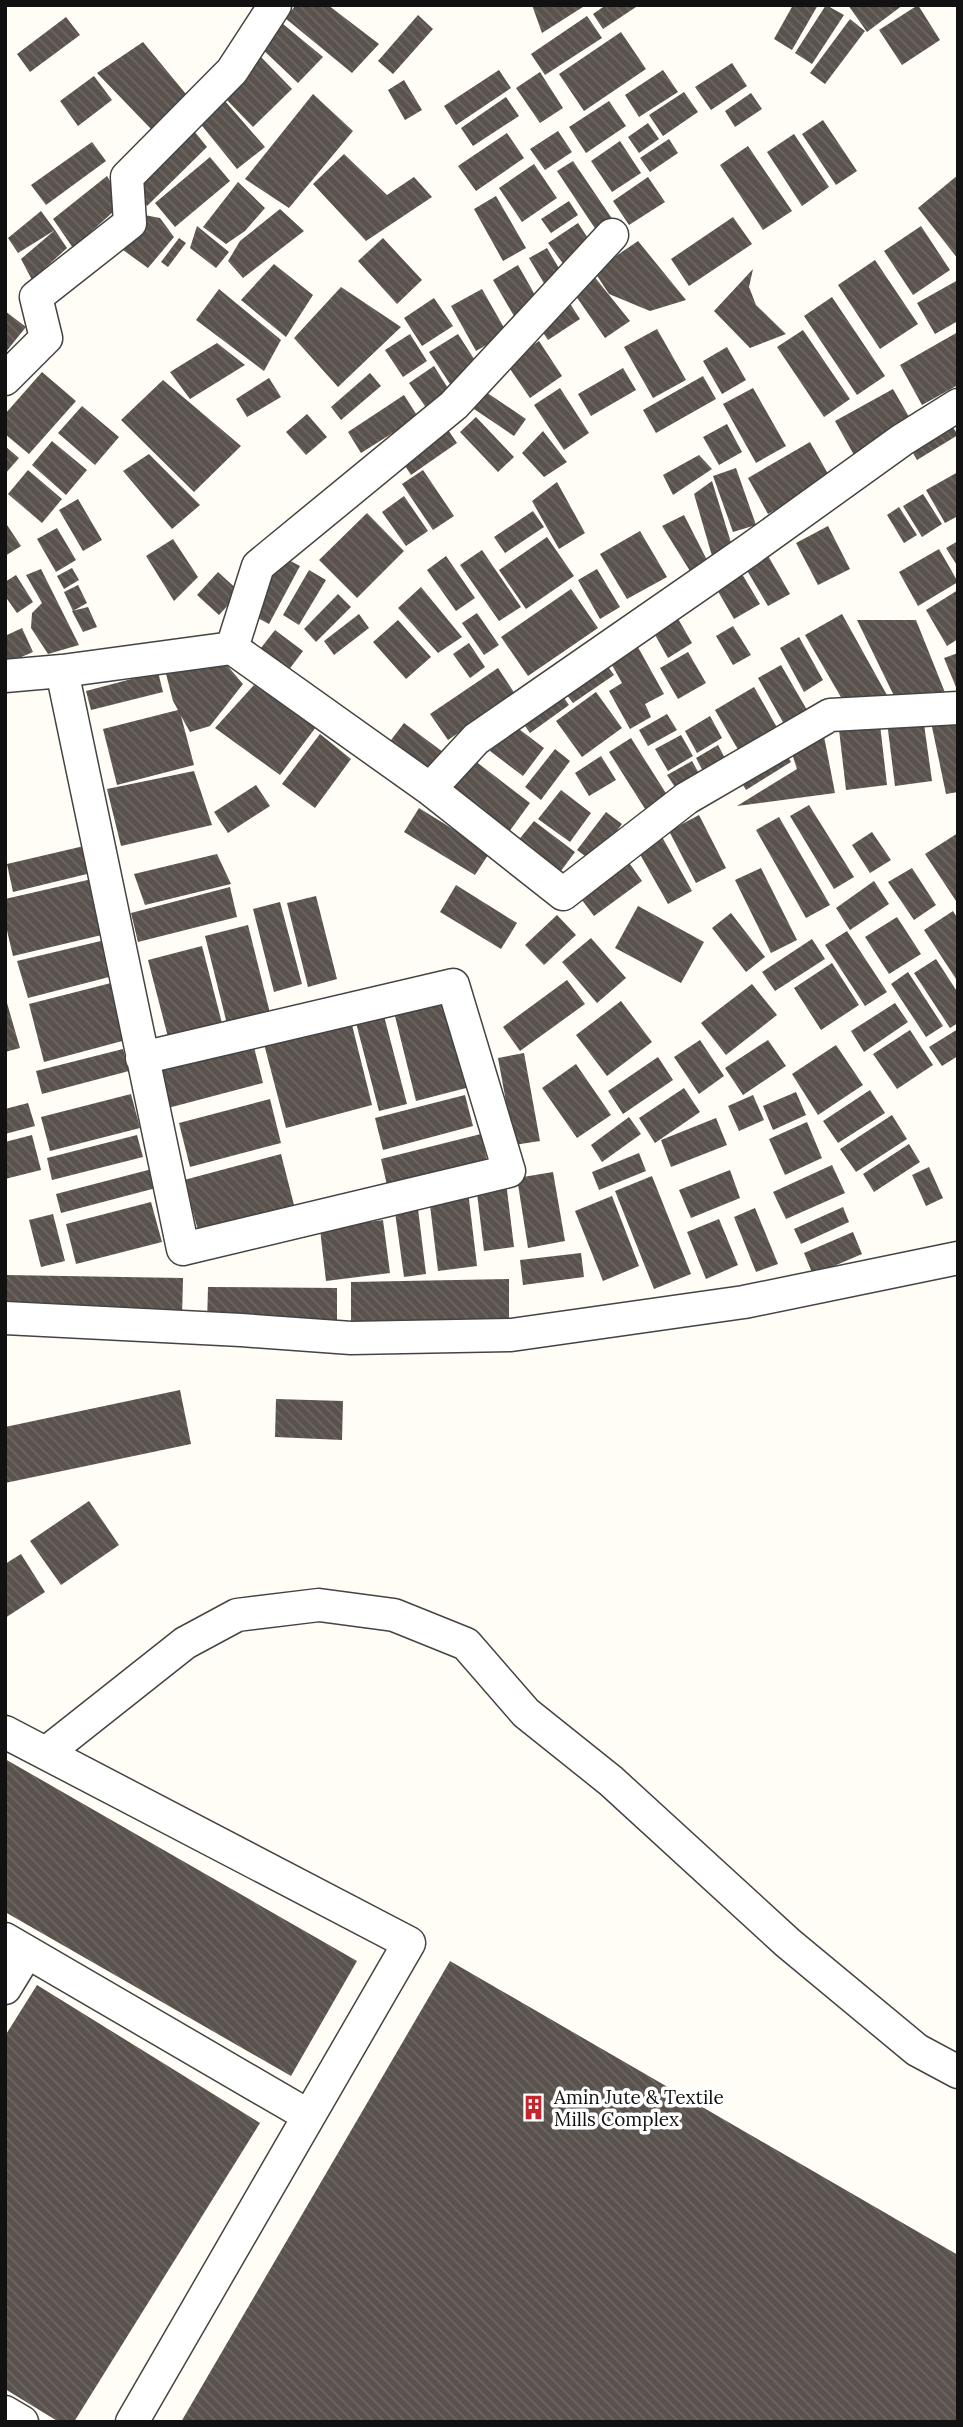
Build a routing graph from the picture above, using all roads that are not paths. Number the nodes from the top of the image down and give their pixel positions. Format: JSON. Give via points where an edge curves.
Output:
{"nodes":[{"id":1,"x":275,"y":5,"type":"edge"},
{"id":2,"x":612,"y":235,"type":"dead end"},
{"id":3,"x":5,"y":379,"type":"edge"},
{"id":4,"x":958,"y":405,"type":"edge"},
{"id":5,"x":232,"y":648,"type":"junction"},
{"id":6,"x":62,"y":671,"type":"junction"},
{"id":7,"x":5,"y":676,"type":"edge"},
{"id":8,"x":958,"y":708,"type":"edge"},
{"id":9,"x":430,"y":789,"type":"junction"},
{"id":10,"x":142,"y":1058,"type":"junction"},
{"id":11,"x":958,"y":1258,"type":"edge"},
{"id":12,"x":5,"y":1318,"type":"edge"},
{"id":13,"x":5,"y":1732,"type":"edge"},
{"id":14,"x":46,"y":1753,"type":"junction"},
{"id":15,"x":16,"y":1946,"type":"edge"},
{"id":16,"x":5,"y":1988,"type":"edge"},
{"id":17,"x":958,"y":2072,"type":"edge"},
{"id":18,"x":309,"y":2116,"type":"junction"},
{"id":19,"x":5,"y":2412,"type":"edge"},
{"id":20,"x":22,"y":2422,"type":"edge"},
{"id":21,"x":132,"y":2422,"type":"edge"}],
"edges":[{"from":1,"to":3,"type":"street","via":[[232,71],[127,177],[130,223],[36,297],[46,338]]},
{"from":2,"to":5,"type":"street","via":[[454,405],[258,566]]},
{"from":4,"to":9,"type":"street","via":[[476,739]]},
{"from":5,"to":6,"type":"street"},
{"from":5,"to":9,"type":"street"},
{"from":6,"to":7,"type":"street"},
{"from":6,"to":10,"type":"street"},
{"from":8,"to":9,"type":"street","via":[[830,715],[687,798],[563,894]]},
{"from":10,"to":10,"type":"street","via":[[453,985],[509,1171],[183,1249]]},
{"from":11,"to":12,"type":"street","via":[[744,1302],[510,1335],[351,1338]]},
{"from":13,"to":14,"type":"street"},
{"from":14,"to":17,"type":"street","via":[[185,1643],[237,1615],[319,1605],[394,1615],[466,1644],[526,1713],[611,1782],[788,1943],[917,2050]]},
{"from":14,"to":18,"type":"street","via":[[409,1943]]},
{"from":15,"to":16,"type":"street"},
{"from":15,"to":18,"type":"street"},
{"from":18,"to":21,"type":"street"},
{"from":19,"to":20,"type":"street"}]}
